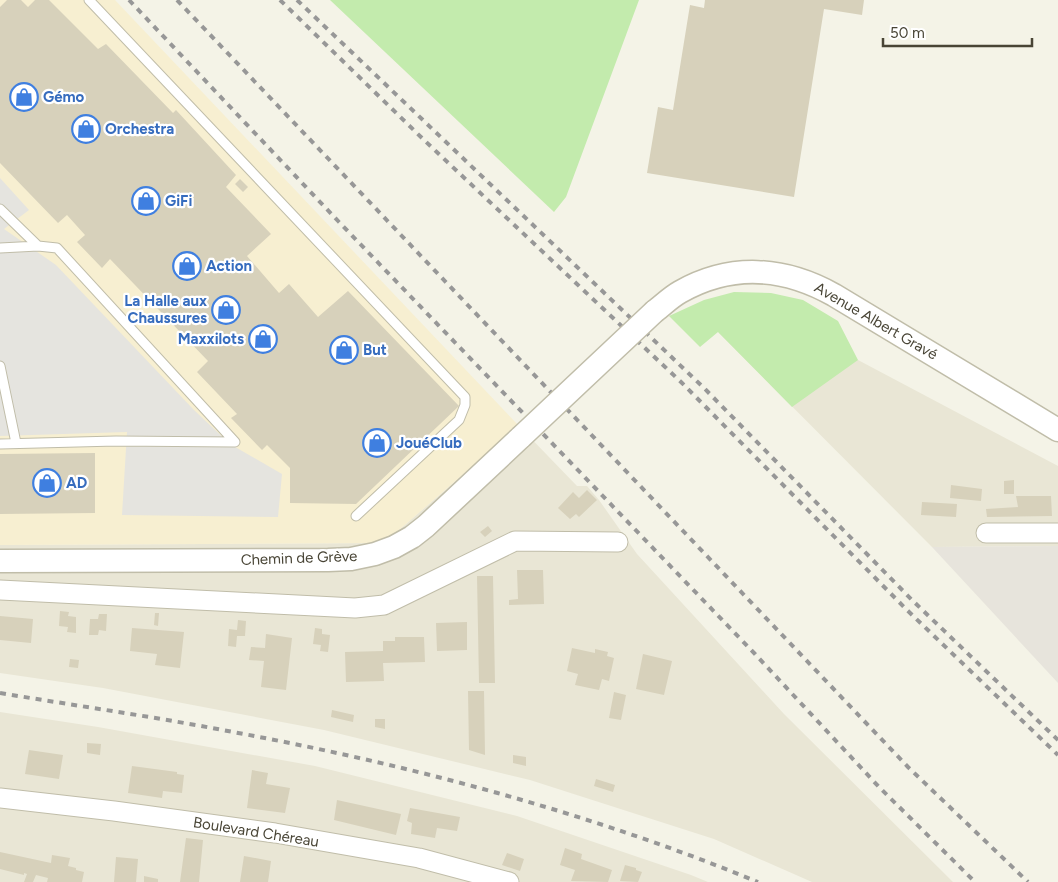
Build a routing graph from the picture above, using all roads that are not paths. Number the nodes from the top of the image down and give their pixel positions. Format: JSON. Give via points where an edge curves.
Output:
{"nodes":[{"id":1,"x":89,"y":0,"type":"edge"},
{"id":2,"x":0,"y":209,"type":"edge"},
{"id":3,"x":38,"y":246,"type":"junction"},
{"id":4,"x":0,"y":248,"type":"edge"},
{"id":5,"x":655,"y":311,"type":"joint"},
{"id":6,"x":0,"y":366,"type":"edge"},
{"id":7,"x":1058,"y":430,"type":"edge"},
{"id":8,"x":16,"y":443,"type":"junction"},
{"id":9,"x":0,"y":444,"type":"edge"},
{"id":10,"x":356,"y":516,"type":"dead end"},
{"id":11,"x":986,"y":533,"type":"dead end"},
{"id":12,"x":1058,"y":533,"type":"edge"},
{"id":13,"x":618,"y":542,"type":"dead end"},
{"id":14,"x":0,"y":561,"type":"edge"},
{"id":15,"x":0,"y":590,"type":"edge"},
{"id":16,"x":0,"y":798,"type":"edge"},
{"id":17,"x":475,"y":877,"type":"edge"},
{"id":18,"x":508,"y":882,"type":"edge"}],
"edges":[{"from":1,"to":10,"type":"lane","via":[[465,397],[459,420]]},
{"from":2,"to":3,"type":"lane"},
{"from":3,"to":4,"type":"lane"},
{"from":3,"to":8,"type":"lane","via":[[56,248],[235,442]]},
{"from":5,"to":7,"type":"street","name":"Avenue Albert Gravé","via":[[691,286],[731,274],[768,273],[797,278],[834,295]]},
{"from":5,"to":14,"type":"street","name":"Chemin de Grève","bridge":true,"via":[[426,526],[394,547],[351,559],[328,560]]},
{"from":6,"to":8,"type":"lane"},
{"from":8,"to":9,"type":"lane"},
{"from":11,"to":12,"type":"street"},
{"from":13,"to":15,"type":"street","via":[[515,541],[384,604],[355,608]]},
{"from":16,"to":17,"type":"street","name":"Boulevard Chéreau","via":[[275,834],[419,858]]},
{"from":17,"to":18,"type":"street","name":"Boulevard Chéreau"}]}
